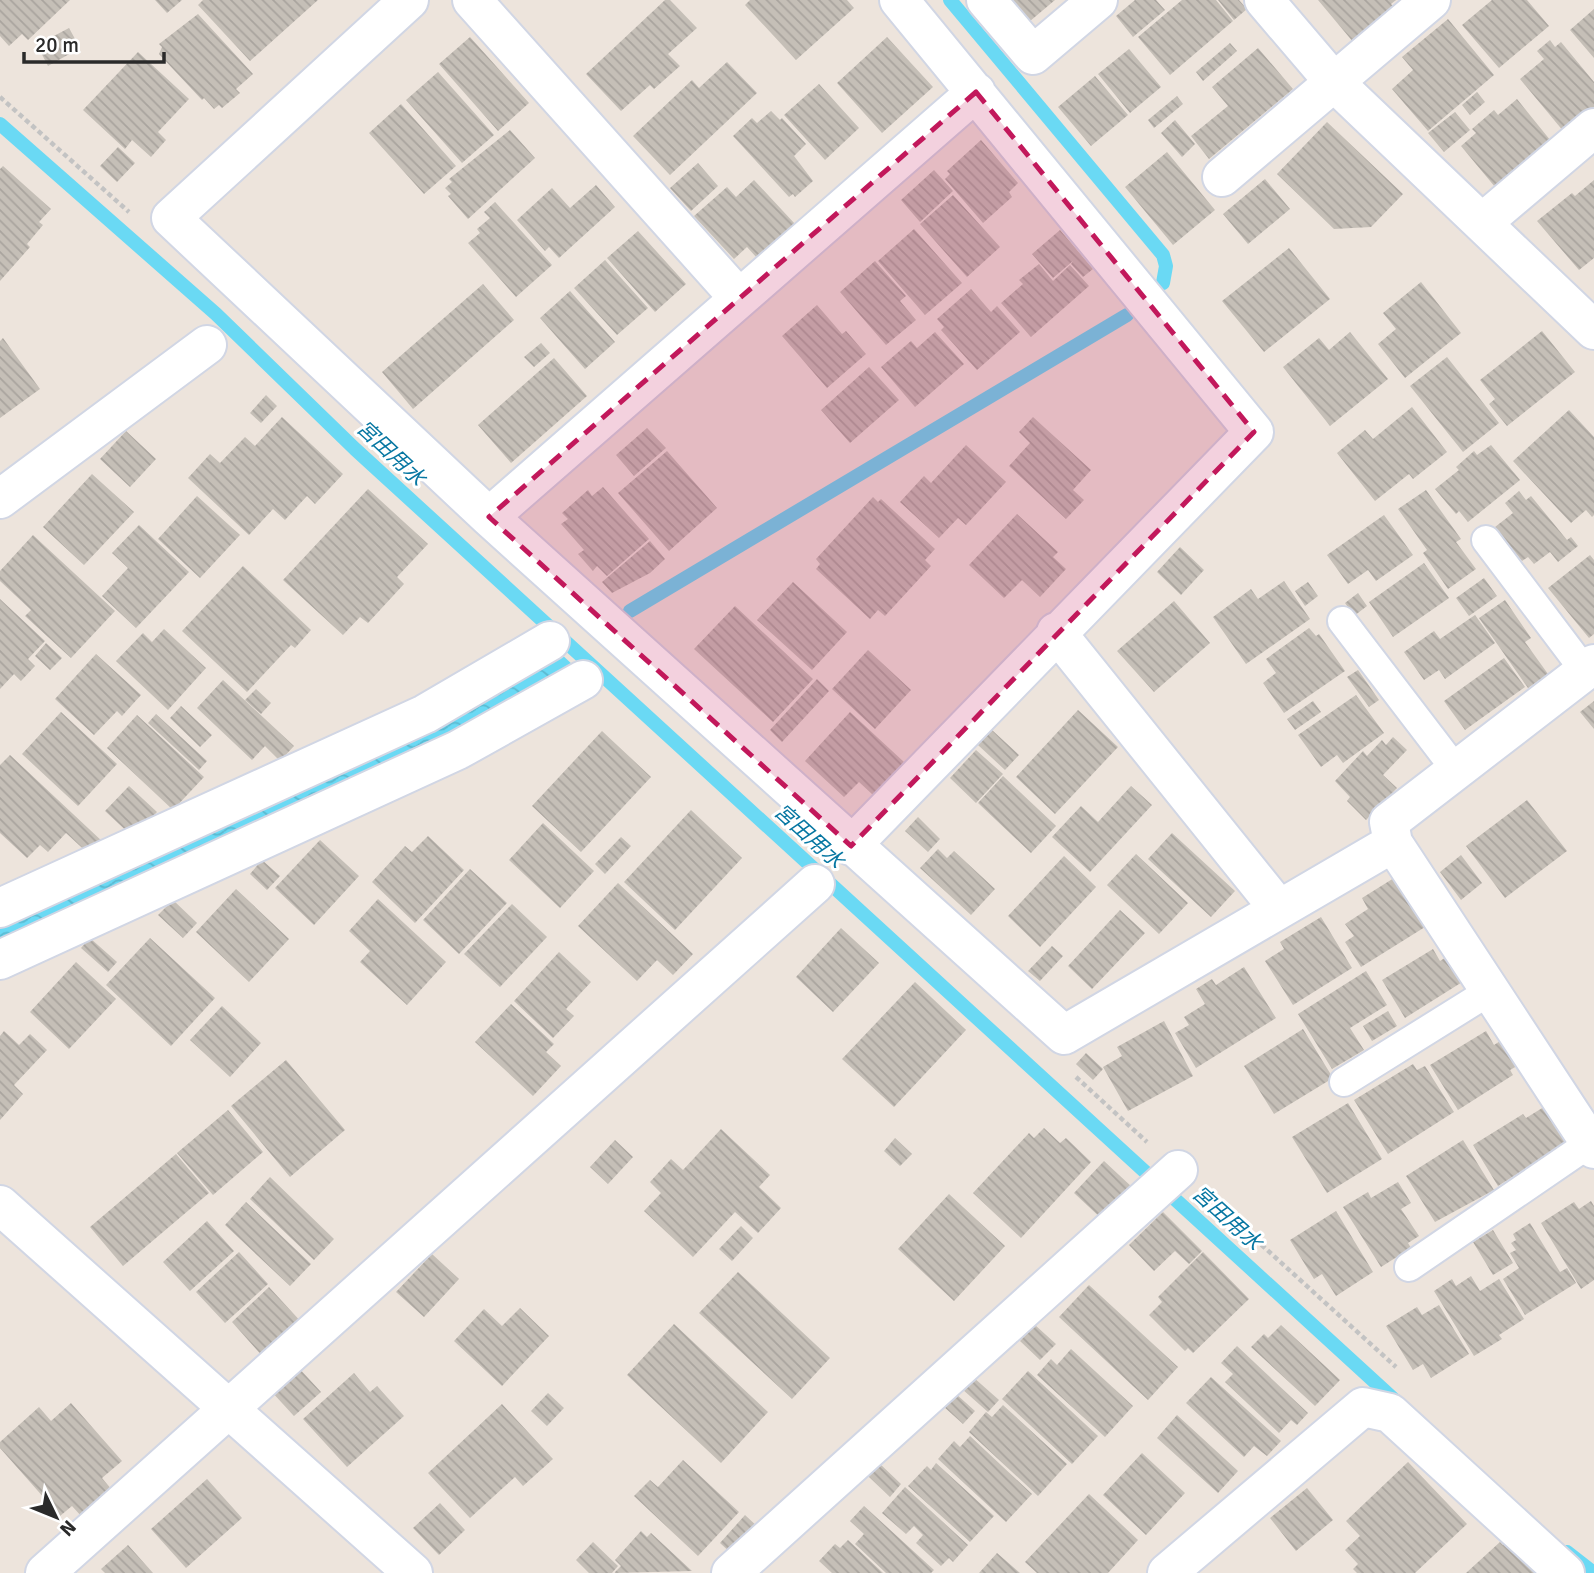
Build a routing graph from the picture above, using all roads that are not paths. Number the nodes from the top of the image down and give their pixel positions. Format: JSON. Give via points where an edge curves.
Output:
{"nodes":[{"id":1,"x":409,"y":0,"type":"edge"},
{"id":2,"x":472,"y":0,"type":"edge"},
{"id":3,"x":898,"y":0,"type":"edge"},
{"id":4,"x":986,"y":0,"type":"edge"},
{"id":5,"x":1098,"y":0,"type":"edge"},
{"id":6,"x":1265,"y":0,"type":"edge"},
{"id":7,"x":1431,"y":0,"type":"edge"},
{"id":8,"x":1334,"y":82,"type":"junction"},
{"id":9,"x":976,"y":92,"type":"junction"},
{"id":10,"x":1594,"y":128,"type":"edge"},
{"id":11,"x":1222,"y":177,"type":"dead end"},
{"id":12,"x":1482,"y":223,"type":"junction"},
{"id":13,"x":738,"y":297,"type":"junction"},
{"id":14,"x":1594,"y":330,"type":"edge"},
{"id":15,"x":207,"y":345,"type":"dead end"},
{"id":16,"x":0,"y":499,"type":"edge"},
{"id":17,"x":489,"y":517,"type":"junction"},
{"id":18,"x":1486,"y":540,"type":"dead end"},
{"id":19,"x":1342,"y":621,"type":"dead end"},
{"id":20,"x":1056,"y":632,"type":"junction"},
{"id":21,"x":550,"y":641,"type":"dead end"},
{"id":22,"x":1590,"y":668,"type":"edge"},
{"id":23,"x":583,"y":680,"type":"dead end"},
{"id":24,"x":1456,"y":770,"type":"junction"},
{"id":25,"x":1393,"y":843,"type":"junction"},
{"id":26,"x":851,"y":846,"type":"junction"},
{"id":27,"x":815,"y":884,"type":"dead end"},
{"id":28,"x":0,"y":908,"type":"edge"},
{"id":29,"x":1279,"y":909,"type":"junction"},
{"id":30,"x":0,"y":960,"type":"edge"},
{"id":31,"x":1490,"y":991,"type":"junction"},
{"id":32,"x":1344,"y":1082,"type":"dead end"},
{"id":33,"x":1592,"y":1146,"type":"edge"},
{"id":34,"x":1166,"y":1181,"type":"road end"},
{"id":35,"x":0,"y":1205,"type":"edge"},
{"id":36,"x":1409,"y":1267,"type":"dead end"},
{"id":37,"x":229,"y":1409,"type":"junction"},
{"id":38,"x":45,"y":1573,"type":"edge"},
{"id":39,"x":413,"y":1573,"type":"edge"},
{"id":40,"x":731,"y":1573,"type":"edge"},
{"id":41,"x":1167,"y":1573,"type":"edge"},
{"id":42,"x":1565,"y":1573,"type":"edge"}],
"edges":[{"from":1,"to":17,"type":"street","via":[[171,218]]},
{"from":2,"to":13,"type":"street"},
{"from":3,"to":9,"type":"street"},
{"from":4,"to":5,"type":"street","via":[[1033,55]]},
{"from":6,"to":8,"type":"street"},
{"from":7,"to":8,"type":"street"},
{"from":8,"to":11,"type":"street"},
{"from":8,"to":12,"type":"street"},
{"from":9,"to":13,"type":"street"},
{"from":9,"to":20,"type":"street","via":[[1254,432]]},
{"from":10,"to":12,"type":"street"},
{"from":12,"to":14,"type":"street"},
{"from":13,"to":17,"type":"street"},
{"from":15,"to":16,"type":"street"},
{"from":17,"to":26,"type":"street"},
{"from":18,"to":22,"type":"lane"},
{"from":19,"to":24,"type":"lane"},
{"from":20,"to":26,"type":"street"},
{"from":20,"to":29,"type":"street"},
{"from":21,"to":28,"type":"street","via":[[425,714]]},
{"from":22,"to":24,"type":"street"},
{"from":23,"to":30,"type":"street","via":[[458,750]]},
{"from":24,"to":25,"type":"street","via":[[1389,822]]},
{"from":25,"to":29,"type":"street"},
{"from":25,"to":31,"type":"street"},
{"from":26,"to":29,"type":"street","via":[[1064,1035]]},
{"from":27,"to":37,"type":"street"},
{"from":31,"to":32,"type":"lane"},
{"from":31,"to":33,"type":"street"},
{"from":33,"to":36,"type":"lane"},
{"from":34,"to":40,"type":"street"},
{"from":35,"to":37,"type":"street"},
{"from":37,"to":38,"type":"street"},
{"from":37,"to":39,"type":"street"},
{"from":41,"to":42,"type":"street","via":[[1363,1407],[1390,1413]]}]}
